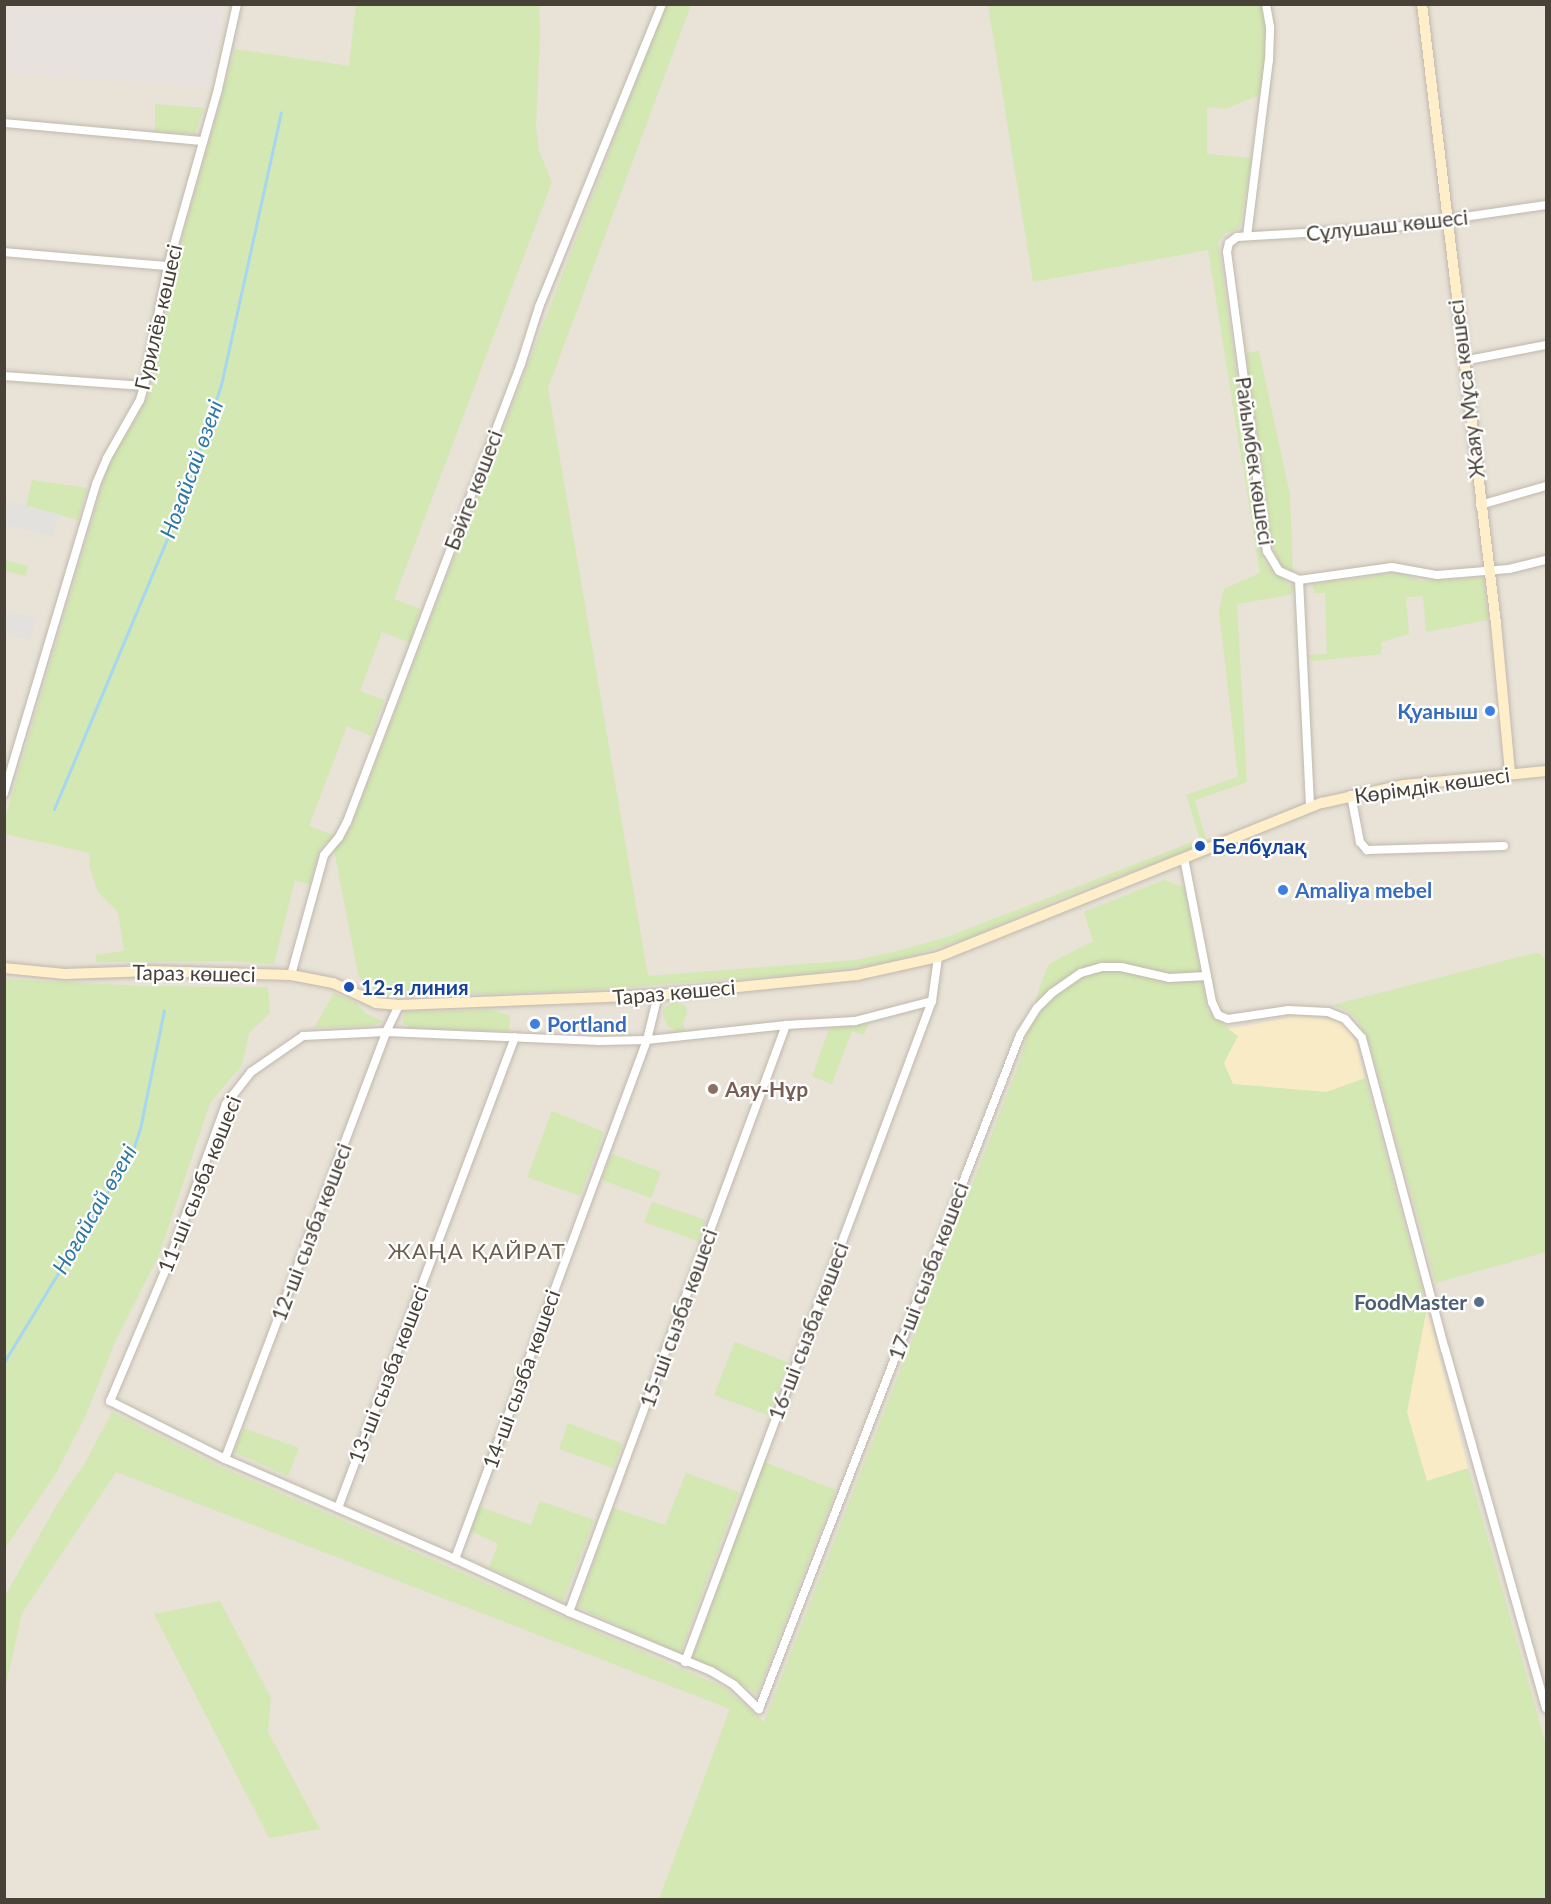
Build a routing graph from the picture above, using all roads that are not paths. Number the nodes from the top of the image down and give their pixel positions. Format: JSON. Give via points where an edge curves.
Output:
{"nodes":[{"id":1,"x":237,"y":4,"type":"edge"},
{"id":2,"x":662,"y":4,"type":"edge"},
{"id":3,"x":1266,"y":4,"type":"edge"},
{"id":4,"x":1422,"y":4,"type":"edge"},
{"id":5,"x":4,"y":123,"type":"edge"},
{"id":6,"x":203,"y":141,"type":"junction"},
{"id":7,"x":1546,"y":205,"type":"edge"},
{"id":8,"x":1447,"y":220,"type":"junction"},
{"id":9,"x":1247,"y":236,"type":"junction"},
{"id":10,"x":1229,"y":243,"type":"joint"},
{"id":11,"x":4,"y":252,"type":"edge"},
{"id":12,"x":168,"y":266,"type":"junction"},
{"id":13,"x":1546,"y":345,"type":"edge"},
{"id":14,"x":1462,"y":361,"type":"junction"},
{"id":15,"x":4,"y":376,"type":"edge"},
{"id":16,"x":144,"y":386,"type":"junction"},
{"id":17,"x":1546,"y":486,"type":"edge"},
{"id":18,"x":1480,"y":505,"type":"junction"},
{"id":19,"x":1546,"y":560,"type":"edge"},
{"id":20,"x":1489,"y":572,"type":"junction"},
{"id":21,"x":1299,"y":580,"type":"junction"},
{"id":22,"x":1546,"y":771,"type":"edge"},
{"id":23,"x":1510,"y":773,"type":"junction"},
{"id":24,"x":4,"y":793,"type":"edge"},
{"id":25,"x":1351,"y":795,"type":"junction"},
{"id":26,"x":1310,"y":807,"type":"junction"},
{"id":27,"x":1504,"y":846,"type":"dead end"},
{"id":28,"x":1184,"y":858,"type":"junction"},
{"id":29,"x":938,"y":957,"type":"junction"},
{"id":30,"x":4,"y":968,"type":"edge"},
{"id":31,"x":291,"y":975,"type":"junction"},
{"id":32,"x":1207,"y":976,"type":"junction"},
{"id":33,"x":658,"y":995,"type":"junction"},
{"id":34,"x":932,"y":1001,"type":"junction"},
{"id":35,"x":399,"y":1005,"type":"junction"},
{"id":36,"x":786,"y":1025,"type":"junction"},
{"id":37,"x":386,"y":1032,"type":"junction"},
{"id":38,"x":515,"y":1037,"type":"junction"},
{"id":39,"x":647,"y":1040,"type":"junction"},
{"id":40,"x":225,"y":1459,"type":"junction"},
{"id":41,"x":338,"y":1508,"type":"junction"},
{"id":42,"x":454,"y":1559,"type":"junction"},
{"id":43,"x":569,"y":1612,"type":"junction"},
{"id":44,"x":685,"y":1662,"type":"junction"},
{"id":45,"x":1546,"y":1708,"type":"edge"}],
"edges":[{"from":1,"to":6,"type":"street","name":"Гурилёв көшесі"},
{"from":2,"to":31,"type":"street","name":"Бәйге көшесі","via":[[539,307],[347,822],[324,855]]},
{"from":3,"to":9,"type":"street","via":[[1269,60]]},
{"from":4,"to":8,"type":"street","name":"Жаяу Мұса көшесі"},
{"from":5,"to":6,"type":"street"},
{"from":6,"to":12,"type":"street","name":"Гурилёв көшесі"},
{"from":7,"to":8,"type":"street","name":"Сұлушаш көшесі"},
{"from":8,"to":9,"type":"street","name":"Сұлушаш көшесі","via":[[1341,232]]},
{"from":8,"to":14,"type":"street","name":"Жаяу Мұса көшесі"},
{"from":9,"to":10,"type":"street","name":"Сұлушаш көшесі"},
{"from":10,"to":21,"type":"street","name":"Райымбек көшесі","via":[[1228,273],[1267,551],[1279,571]]},
{"from":11,"to":12,"type":"street"},
{"from":12,"to":16,"type":"street","name":"Гурилёв көшесі"},
{"from":13,"to":14,"type":"street"},
{"from":14,"to":18,"type":"street","name":"Жаяу Мұса көшесі"},
{"from":15,"to":16,"type":"street"},
{"from":16,"to":24,"type":"street","name":"Гурилёв көшесі","via":[[96,484]]},
{"from":17,"to":18,"type":"street"},
{"from":18,"to":20,"type":"street","name":"Жаяу Мұса көшесі"},
{"from":19,"to":20,"type":"street"},
{"from":20,"to":21,"type":"street","via":[[1437,575],[1392,567]]},
{"from":20,"to":23,"type":"street","name":"Жаяу Мұса көшесі"},
{"from":21,"to":26,"type":"street"},
{"from":22,"to":23,"type":"street","name":"Көрімдік көшесі"},
{"from":23,"to":25,"type":"street","name":"Көрімдік көшесі","via":[[1404,784]]},
{"from":25,"to":26,"type":"street","name":"Көрімдік көшесі"},
{"from":25,"to":27,"type":"street","via":[[1360,842],[1367,850]]},
{"from":26,"to":28,"type":"street","name":"Көрімдік көшесі"},
{"from":28,"to":29,"type":"street","name":"Тараз көшесі"},
{"from":28,"to":32,"type":"street"},
{"from":29,"to":33,"type":"street","name":"Тараз көшесі","via":[[857,975]]},
{"from":29,"to":34,"type":"street","name":"16-ші сызба көшесі"},
{"from":30,"to":31,"type":"street","name":"Тараз көшесі","via":[[64,974],[151,971]]},
{"from":31,"to":35,"type":"street","name":"Тараз көшесі","via":[[333,983],[376,1003]]},
{"from":32,"to":44,"type":"street","name":"17-ші сызба көшесі","via":[[1168,978],[1121,967],[1102,967],[1081,973],[1037,1008],[1020,1035],[759,1709],[734,1685]]},
{"from":32,"to":45,"type":"street","via":[[1214,1009],[1223,1018],[1288,1010],[1329,1012],[1352,1025],[1362,1038]]},
{"from":33,"to":35,"type":"street","name":"Тараз көшесі"},
{"from":33,"to":39,"type":"street","name":"14-ші сызба көшесі"},
{"from":34,"to":36,"type":"street","name":"11-ші сызба көшесі","via":[[855,1020]]},
{"from":34,"to":44,"type":"street","name":"16-ші сызба көшесі"},
{"from":35,"to":37,"type":"street","name":"12-ші сызба көшесі"},
{"from":36,"to":39,"type":"street","name":"11-ші сызба көшесі"},
{"from":36,"to":43,"type":"street","name":"15-ші сызба көшесі"},
{"from":37,"to":38,"type":"street","name":"11-ші сызба көшесі"},
{"from":37,"to":40,"type":"street","name":"12-ші сызба көшесі"},
{"from":37,"to":40,"type":"street","name":"11-ші сызба көшесі","via":[[303,1036],[238,1085],[226,1104],[168,1264],[110,1401]]},
{"from":38,"to":39,"type":"street","name":"11-ші сызба көшесі"},
{"from":38,"to":41,"type":"street","name":"13-ші сызба көшесі"},
{"from":39,"to":42,"type":"street","name":"14-ші сызба көшесі"},
{"from":40,"to":41,"type":"street"},
{"from":41,"to":42,"type":"street"},
{"from":42,"to":43,"type":"street"},
{"from":43,"to":44,"type":"street"}]}
